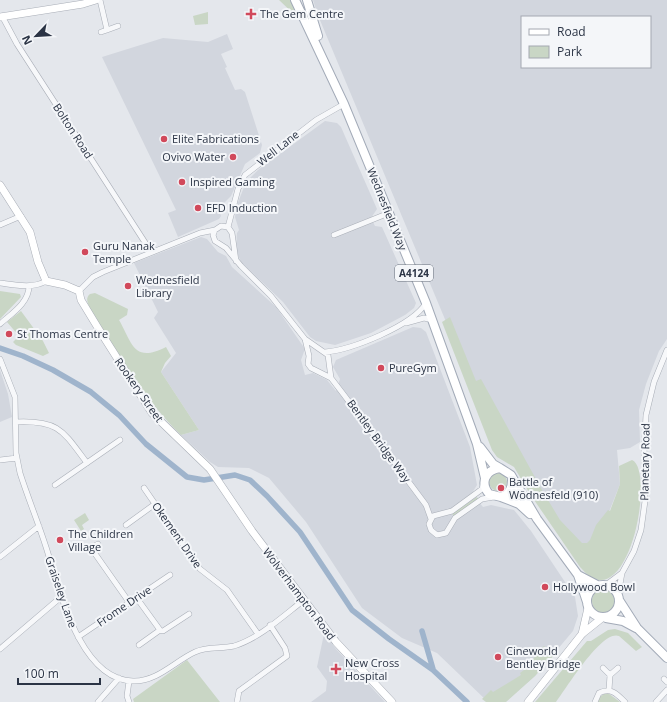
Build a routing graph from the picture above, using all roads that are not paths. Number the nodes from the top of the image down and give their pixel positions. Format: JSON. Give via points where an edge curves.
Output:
{"nodes":[{"id":1,"x":96,"y":0,"type":"edge"},
{"id":2,"x":100,"y":0,"type":"edge"},
{"id":3,"x":296,"y":0,"type":"edge"},
{"id":4,"x":307,"y":0,"type":"edge"},
{"id":5,"x":65,"y":3,"type":"edge"},
{"id":6,"x":1,"y":16,"type":"edge"},
{"id":7,"x":118,"y":26,"type":"dead end"},
{"id":8,"x":107,"y":30,"type":"junction"},
{"id":9,"x":101,"y":32,"type":"dead end"},
{"id":10,"x":327,"y":65,"type":"junction"},
{"id":11,"x":344,"y":104,"type":"junction"},
{"id":12,"x":0,"y":185,"type":"edge"},
{"id":13,"x":232,"y":210,"type":"junction"},
{"id":14,"x":389,"y":213,"type":"junction"},
{"id":15,"x":21,"y":216,"type":"junction"},
{"id":16,"x":0,"y":225,"type":"edge"},
{"id":17,"x":221,"y":226,"type":"junction"},
{"id":18,"x":228,"y":227,"type":"junction"},
{"id":19,"x":214,"y":233,"type":"junction"},
{"id":20,"x":334,"y":235,"type":"dead end"},
{"id":21,"x":232,"y":239,"type":"junction"},
{"id":22,"x":146,"y":244,"type":"dead end"},
{"id":23,"x":220,"y":244,"type":"junction"},
{"id":24,"x":236,"y":261,"type":"junction"},
{"id":25,"x":46,"y":282,"type":"junction"},
{"id":26,"x":0,"y":283,"type":"edge"},
{"id":27,"x":29,"y":286,"type":"junction"},
{"id":28,"x":79,"y":291,"type":"junction"},
{"id":29,"x":426,"y":303,"type":"junction"},
{"id":30,"x":433,"y":320,"type":"junction"},
{"id":31,"x":404,"y":323,"type":"junction"},
{"id":32,"x":0,"y":324,"type":"edge"},
{"id":33,"x":305,"y":339,"type":"junction"},
{"id":34,"x":667,"y":350,"type":"edge"},
{"id":35,"x":323,"y":351,"type":"junction"},
{"id":36,"x":338,"y":351,"type":"junction"},
{"id":37,"x":309,"y":356,"type":"junction"},
{"id":38,"x":0,"y":359,"type":"edge"},
{"id":39,"x":329,"y":363,"type":"junction"},
{"id":40,"x":320,"y":371,"type":"junction"},
{"id":41,"x":331,"y":378,"type":"junction"},
{"id":42,"x":16,"y":422,"type":"junction"},
{"id":43,"x":120,"y":440,"type":"dead end"},
{"id":44,"x":477,"y":444,"type":"junction"},
{"id":45,"x":17,"y":458,"type":"junction"},
{"id":46,"x":0,"y":460,"type":"edge"},
{"id":47,"x":86,"y":464,"type":"junction"},
{"id":48,"x":500,"y":468,"type":"junction"},
{"id":49,"x":216,"y":478,"type":"joint"},
{"id":50,"x":485,"y":480,"type":"junction"},
{"id":51,"x":512,"y":480,"type":"junction"},
{"id":52,"x":55,"y":485,"type":"dead end"},
{"id":53,"x":144,"y":488,"type":"dead end"},
{"id":54,"x":500,"y":497,"type":"junction"},
{"id":55,"x":155,"y":504,"type":"junction"},
{"id":56,"x":426,"y":506,"type":"junction"},
{"id":57,"x":441,"y":514,"type":"junction"},
{"id":58,"x":430,"y":519,"type":"junction"},
{"id":59,"x":537,"y":519,"type":"junction"},
{"id":60,"x":450,"y":524,"type":"junction"},
{"id":61,"x":126,"y":525,"type":"dead end"},
{"id":62,"x":39,"y":526,"type":"junction"},
{"id":63,"x":98,"y":544,"type":"dead end"},
{"id":64,"x":0,"y":557,"type":"edge"},
{"id":65,"x":622,"y":573,"type":"junction"},
{"id":66,"x":170,"y":575,"type":"dead end"},
{"id":67,"x":578,"y":575,"type":"junction"},
{"id":68,"x":603,"y":586,"type":"junction"},
{"id":69,"x":61,"y":597,"type":"junction"},
{"id":70,"x":136,"y":597,"type":"junction"},
{"id":71,"x":619,"y":598,"type":"junction"},
{"id":72,"x":304,"y":600,"type":"junction"},
{"id":73,"x":128,"y":602,"type":"junction"},
{"id":74,"x":588,"y":605,"type":"junction"},
{"id":75,"x":189,"y":614,"type":"dead end"},
{"id":76,"x":604,"y":618,"type":"junction"},
{"id":77,"x":270,"y":625,"type":"junction"},
{"id":78,"x":637,"y":628,"type":"junction"},
{"id":79,"x":160,"y":630,"type":"junction"},
{"id":80,"x":258,"y":634,"type":"junction"},
{"id":81,"x":582,"y":634,"type":"junction"},
{"id":82,"x":78,"y":637,"type":"junction"},
{"id":83,"x":139,"y":645,"type":"dead end"},
{"id":84,"x":0,"y":649,"type":"edge"},
{"id":85,"x":667,"y":658,"type":"edge"},
{"id":86,"x":603,"y":668,"type":"dead end"},
{"id":87,"x":618,"y":668,"type":"dead end"},
{"id":88,"x":610,"y":675,"type":"junction"},
{"id":89,"x":119,"y":678,"type":"junction"},
{"id":90,"x":128,"y":681,"type":"junction"},
{"id":91,"x":609,"y":690,"type":"junction"},
{"id":92,"x":667,"y":690,"type":"edge"},
{"id":93,"x":98,"y":702,"type":"edge"},
{"id":94,"x":129,"y":702,"type":"edge"},
{"id":95,"x":238,"y":702,"type":"edge"},
{"id":96,"x":392,"y":702,"type":"edge"},
{"id":97,"x":528,"y":702,"type":"edge"},
{"id":98,"x":595,"y":702,"type":"edge"},
{"id":99,"x":626,"y":702,"type":"edge"},
{"id":100,"x":656,"y":702,"type":"edge"}],
"edges":[{"from":1,"to":5,"type":"street"},
{"from":2,"to":8,"type":"street"},
{"from":3,"to":10,"type":"main road","name":"Wednesfield Way","number":"A4124"},
{"from":4,"to":10,"type":"main road","name":"Wednesfield Way","number":"A4124"},
{"from":5,"to":6,"type":"street"},
{"from":6,"to":22,"type":"street","name":"Bolton Road"},
{"from":7,"to":8,"type":"street"},
{"from":8,"to":9,"type":"street"},
{"from":10,"to":11,"type":"main road","name":"Wednesfield Way","number":"A4124"},
{"from":11,"to":13,"type":"street","name":"Well Lane","via":[[316,120],[248,172],[240,184]]},
{"from":11,"to":14,"type":"main road","name":"Wednesfield Way","number":"A4124"},
{"from":12,"to":15,"type":"street"},
{"from":13,"to":17,"type":"street"},
{"from":13,"to":18,"type":"street"},
{"from":14,"to":20,"type":"street"},
{"from":14,"to":29,"type":"main road","name":"Wednesfield Way","number":"A4124"},
{"from":15,"to":16,"type":"street"},
{"from":15,"to":25,"type":"street","via":[[33,239]]},
{"from":17,"to":18,"type":"street"},
{"from":17,"to":19,"type":"street"},
{"from":18,"to":21,"type":"street"},
{"from":19,"to":23,"type":"street","via":[[215,241]]},
{"from":19,"to":28,"type":"street","via":[[200,233],[103,272],[93,277]]},
{"from":21,"to":23,"type":"street"},
{"from":21,"to":24,"type":"street"},
{"from":23,"to":24,"type":"street"},
{"from":24,"to":33,"type":"street","via":[[271,296]]},
{"from":25,"to":27,"type":"street"},
{"from":25,"to":28,"type":"street","via":[[65,285]]},
{"from":26,"to":27,"type":"street"},
{"from":27,"to":32,"type":"street","via":[[26,300]]},
{"from":28,"to":49,"type":"street","name":"Rookery Street","via":[[90,316],[146,404],[164,426],[210,469]]},
{"from":29,"to":30,"type":"main road","name":"Wednesfield Way","number":"A4124"},
{"from":29,"to":31,"type":"street"},
{"from":30,"to":31,"type":"street","via":[[424,318]]},
{"from":30,"to":44,"type":"main road","name":"Wednesfield Way","number":"A4124"},
{"from":31,"to":36,"type":"street","via":[[365,342]]},
{"from":33,"to":35,"type":"street"},
{"from":33,"to":37,"type":"street"},
{"from":34,"to":65,"type":"street","name":"Planetary Road","via":[[654,382],[646,416],[645,501],[641,530],[634,551]]},
{"from":35,"to":36,"type":"street"},
{"from":35,"to":37,"type":"street","via":[[314,351]]},
{"from":35,"to":39,"type":"street"},
{"from":36,"to":39,"type":"street"},
{"from":37,"to":40,"type":"street","via":[[310,368]]},
{"from":38,"to":42,"type":"street","name":"Graiseley Lane","via":[[15,397]]},
{"from":39,"to":40,"type":"street"},
{"from":39,"to":41,"type":"street"},
{"from":40,"to":41,"type":"street"},
{"from":41,"to":56,"type":"street","name":"Bentley Bridge Way"},
{"from":42,"to":45,"type":"street","name":"Graiseley Lane"},
{"from":42,"to":47,"type":"street","via":[[37,422],[55,427],[66,435]]},
{"from":43,"to":47,"type":"street"},
{"from":44,"to":48,"type":"main road","name":"Wednesfield Way","number":"A4124","via":[[487,458]]},
{"from":44,"to":50,"type":"main road","name":"Wednesfield Way","number":"A4124"},
{"from":45,"to":46,"type":"street"},
{"from":45,"to":62,"type":"street","name":"Graiseley Lane"},
{"from":47,"to":52,"type":"street"},
{"from":48,"to":50,"type":"main road","via":[[489,472]]},
{"from":48,"to":51,"type":"main road","via":[[508,472]]},
{"from":49,"to":72,"type":"street","name":"Wolverhampton Road"},
{"from":50,"to":54,"type":"main road","via":[[489,494]]},
{"from":50,"to":57,"type":"street","via":[[482,489],[452,511]]},
{"from":51,"to":54,"type":"main road","via":[[510,492]]},
{"from":51,"to":59,"type":"main road"},
{"from":53,"to":55,"type":"street","name":"Okement Drive"},
{"from":54,"to":59,"type":"main road","via":[[519,504]]},
{"from":54,"to":60,"type":"street","via":[[482,499]]},
{"from":55,"to":61,"type":"street"},
{"from":55,"to":80,"type":"street","name":"Okement Drive","via":[[200,569],[227,590]]},
{"from":56,"to":57,"type":"street"},
{"from":56,"to":58,"type":"street"},
{"from":57,"to":58,"type":"street"},
{"from":57,"to":60,"type":"street","via":[[448,518]]},
{"from":58,"to":60,"type":"street","via":[[429,527],[437,535],[446,533]]},
{"from":59,"to":67,"type":"main road"},
{"from":62,"to":64,"type":"street"},
{"from":62,"to":69,"type":"street","name":"Graiseley Lane"},
{"from":63,"to":73,"type":"street","via":[[91,548]]},
{"from":65,"to":68,"type":"street","name":"Planetary Road"},
{"from":65,"to":71,"type":"street","name":"Planetary Road"},
{"from":66,"to":70,"type":"street","name":"Frome Drive"},
{"from":67,"to":68,"type":"main road"},
{"from":67,"to":74,"type":"main road"},
{"from":68,"to":71,"type":"main road","via":[[612,588]]},
{"from":68,"to":74,"type":"main road","via":[[590,591]]},
{"from":69,"to":82,"type":"street","name":"Graiseley Lane"},
{"from":69,"to":84,"type":"street"},
{"from":70,"to":73,"type":"street","name":"Frome Drive"},
{"from":70,"to":79,"type":"street"},
{"from":71,"to":76,"type":"main road","via":[[616,611]]},
{"from":71,"to":78,"type":"main road"},
{"from":72,"to":77,"type":"street","name":"Graiseley Lane"},
{"from":72,"to":96,"type":"street","name":"Wolverhampton Road","via":[[336,642]]},
{"from":73,"to":82,"type":"street","name":"Frome Drive"},
{"from":74,"to":76,"type":"main road","via":[[593,614]]},
{"from":74,"to":81,"type":"street"},
{"from":75,"to":79,"type":"street","via":[[163,631]]},
{"from":76,"to":78,"type":"main road","via":[[623,621]]},
{"from":76,"to":81,"type":"street"},
{"from":77,"to":80,"type":"street","name":"Graiseley Lane"},
{"from":77,"to":95,"type":"street","via":[[285,648],[287,656],[239,691]]},
{"from":78,"to":85,"type":"main road"},
{"from":79,"to":83,"type":"street"},
{"from":80,"to":90,"type":"street","name":"Graiseley Lane","via":[[232,646],[196,651],[146,679]]},
{"from":81,"to":97,"type":"street"},
{"from":82,"to":89,"type":"street","name":"Graiseley Lane","via":[[100,666]]},
{"from":86,"to":88,"type":"street"},
{"from":87,"to":88,"type":"street"},
{"from":88,"to":91,"type":"street"},
{"from":89,"to":90,"type":"street","name":"Graiseley Lane"},
{"from":89,"to":93,"type":"street"},
{"from":90,"to":94,"type":"street"},
{"from":91,"to":98,"type":"street","via":[[599,693]]},
{"from":91,"to":99,"type":"street"},
{"from":92,"to":100,"type":"street"}]}
